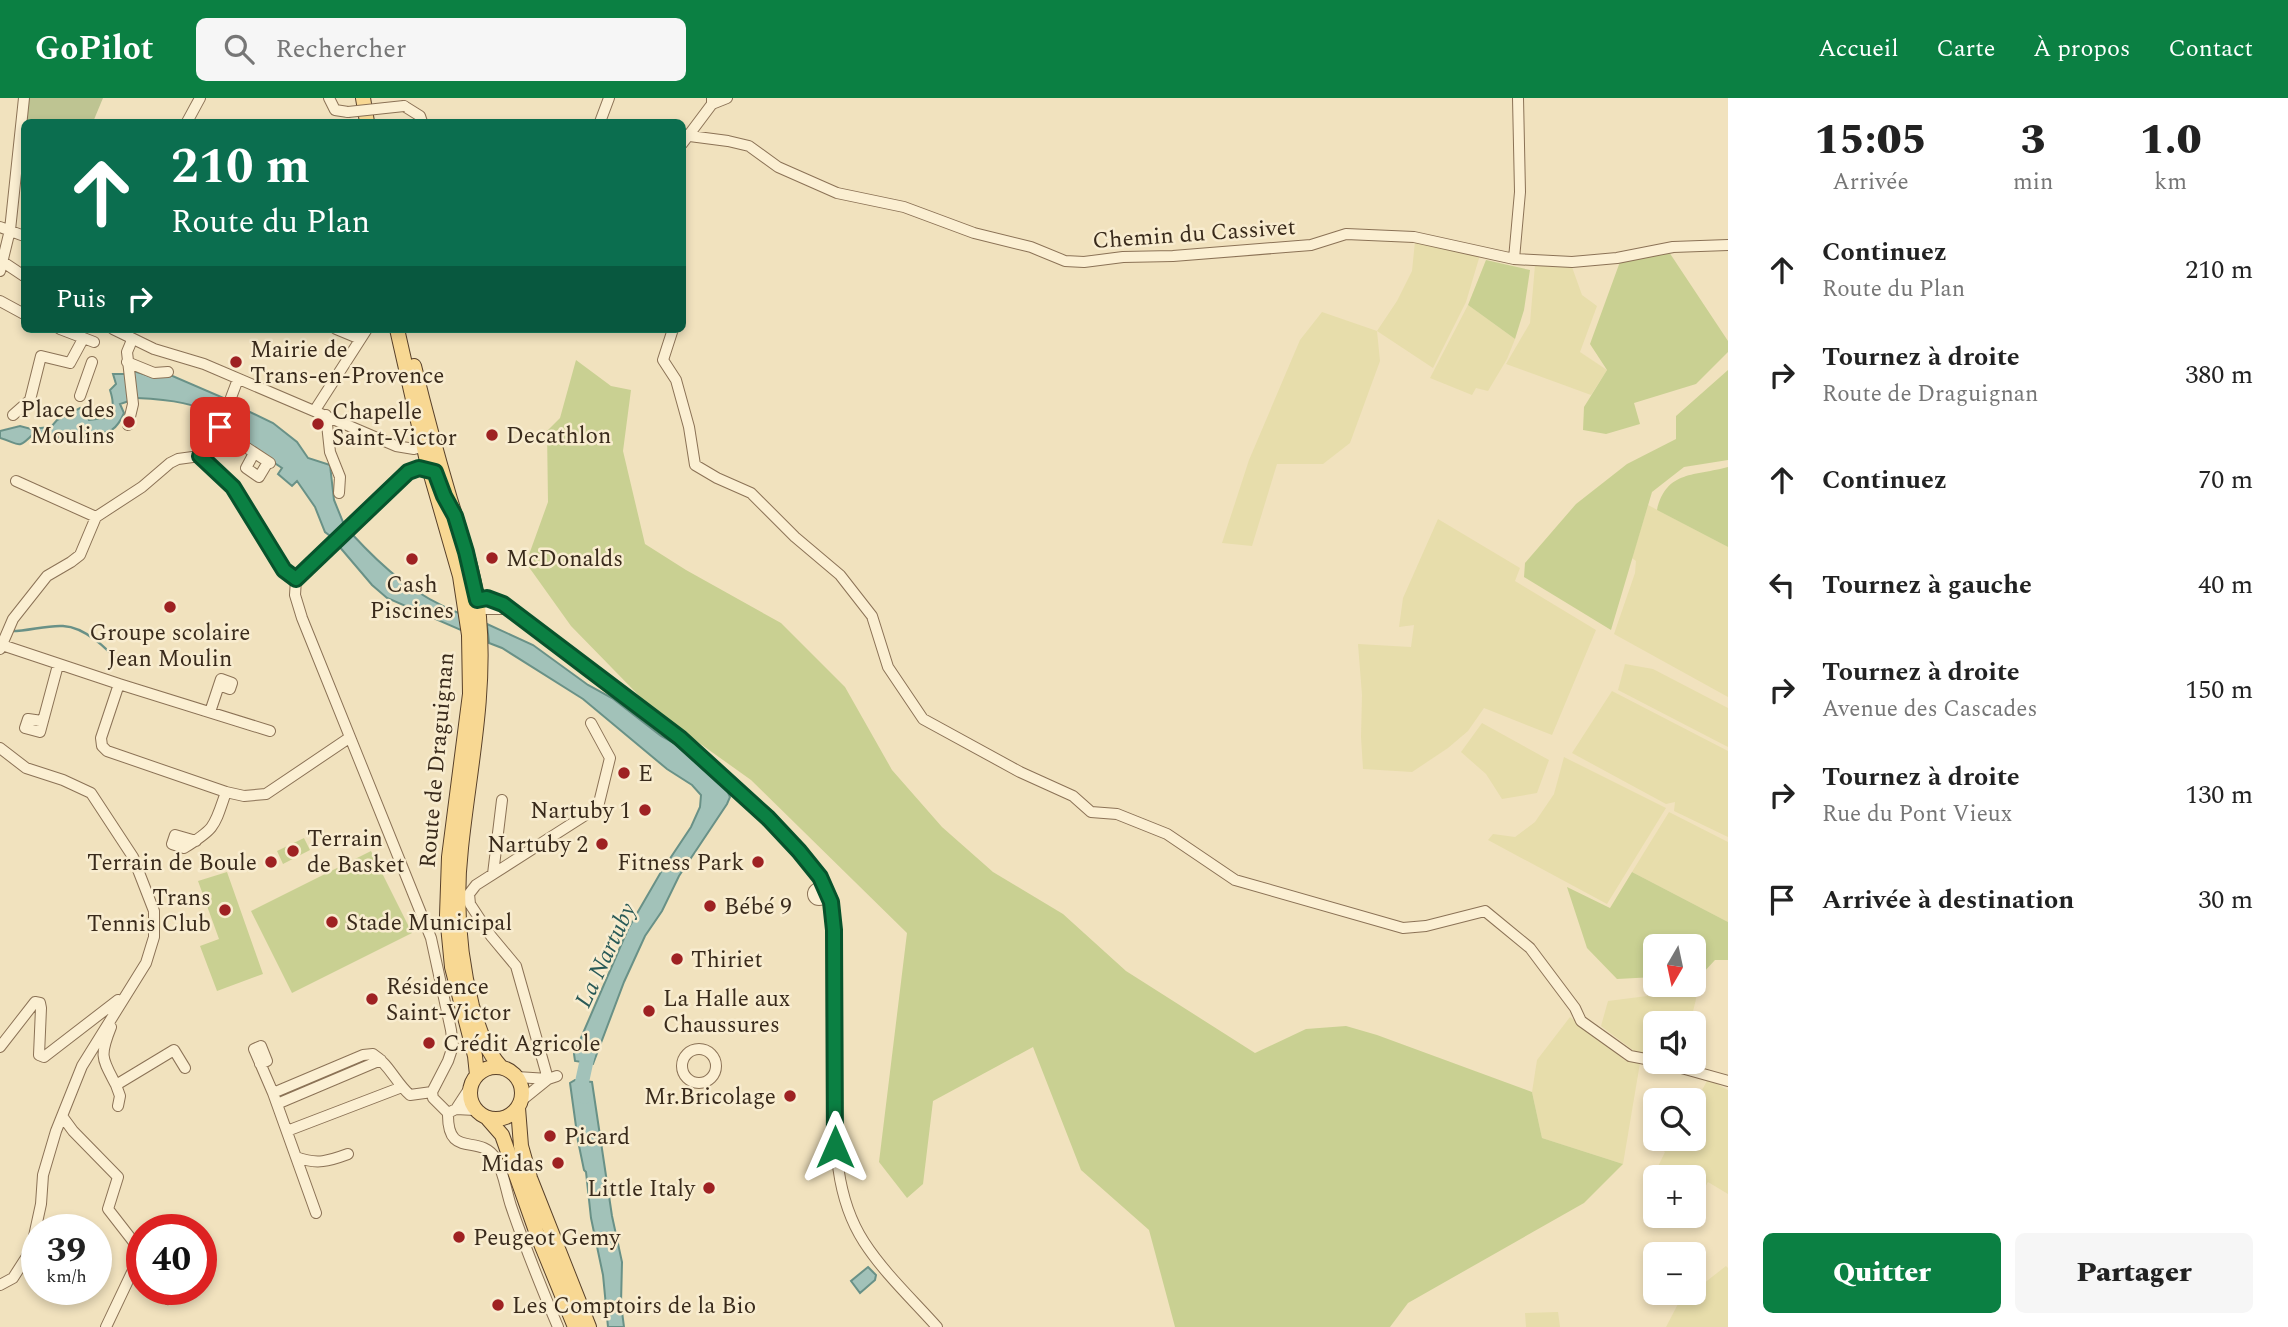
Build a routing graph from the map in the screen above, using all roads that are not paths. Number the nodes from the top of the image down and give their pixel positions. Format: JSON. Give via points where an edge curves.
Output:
{"nodes":[{"id":1,"x":24,"y":98,"type":"edge"},
{"id":2,"x":200,"y":98,"type":"edge"},
{"id":3,"x":329,"y":98,"type":"edge"},
{"id":4,"x":363,"y":98,"type":"edge"},
{"id":5,"x":372,"y":98,"type":"edge"},
{"id":6,"x":609,"y":98,"type":"edge"},
{"id":7,"x":727,"y":98,"type":"edge"},
{"id":8,"x":1518,"y":98,"type":"edge"},
{"id":9,"x":712,"y":101,"type":"edge"},
{"id":10,"x":347,"y":116,"type":"edge"},
{"id":11,"x":23,"y":119,"type":"edge"},
{"id":12,"x":189,"y":119,"type":"edge"},
{"id":13,"x":366,"y":119,"type":"edge"},
{"id":14,"x":376,"y":119,"type":"edge"},
{"id":15,"x":421,"y":119,"type":"edge"},
{"id":16,"x":601,"y":119,"type":"edge"},
{"id":17,"x":686,"y":135,"type":"edge"},
{"id":18,"x":686,"y":138,"type":"edge"},
{"id":19,"x":21,"y":159,"type":"edge"},
{"id":20,"x":5,"y":229,"type":"edge"},
{"id":21,"x":1728,"y":245,"type":"edge"},
{"id":22,"x":1514,"y":259,"type":"junction"},
{"id":23,"x":2,"y":266,"type":"edge"},
{"id":24,"x":21,"y":275,"type":"edge"},
{"id":25,"x":0,"y":301,"type":"edge"},
{"id":26,"x":21,"y":312,"type":"edge"},
{"id":27,"x":70,"y":333,"type":"edge"},
{"id":28,"x":120,"y":333,"type":"edge"},
{"id":29,"x":364,"y":333,"type":"edge"},
{"id":30,"x":398,"y":333,"type":"edge"},
{"id":31,"x":407,"y":333,"type":"edge"},
{"id":32,"x":672,"y":333,"type":"edge"},
{"id":33,"x":132,"y":340,"type":"junction"},
{"id":34,"x":92,"y":362,"type":"dead end"},
{"id":35,"x":127,"y":366,"type":"junction"},
{"id":36,"x":169,"y":372,"type":"dead end"},
{"id":37,"x":238,"y":379,"type":"junction"},
{"id":38,"x":79,"y":396,"type":"dead end"},
{"id":39,"x":320,"y":413,"type":"junction"},
{"id":40,"x":13,"y":415,"type":"dead end"},
{"id":41,"x":128,"y":425,"type":"dead end"},
{"id":42,"x":211,"y":439,"type":"junction"},
{"id":43,"x":407,"y":449,"type":"junction"},
{"id":44,"x":254,"y":453,"type":"junction"},
{"id":45,"x":200,"y":456,"type":"junction"},
{"id":46,"x":424,"y":459,"type":"junction"},
{"id":47,"x":16,"y":481,"type":"dead end"},
{"id":48,"x":339,"y":493,"type":"dead end"},
{"id":49,"x":455,"y":516,"type":"junction"},
{"id":50,"x":96,"y":517,"type":"junction"},
{"id":51,"x":296,"y":579,"type":"junction"},
{"id":52,"x":473,"y":609,"type":"junction"},
{"id":53,"x":4,"y":629,"type":"edge"},
{"id":54,"x":476,"y":638,"type":"junction"},
{"id":55,"x":1,"y":647,"type":"edge"},
{"id":56,"x":58,"y":665,"type":"junction"},
{"id":57,"x":119,"y":684,"type":"junction"},
{"id":58,"x":219,"y":685,"type":"dead end"},
{"id":59,"x":210,"y":712,"type":"junction"},
{"id":60,"x":42,"y":721,"type":"dead end"},
{"id":61,"x":591,"y":723,"type":"dead end"},
{"id":62,"x":270,"y":730,"type":"dead end"},
{"id":63,"x":349,"y":738,"type":"junction"},
{"id":64,"x":0,"y":748,"type":"edge"},
{"id":65,"x":226,"y":792,"type":"junction"},
{"id":66,"x":502,"y":800,"type":"dead end"},
{"id":67,"x":196,"y":841,"type":"dead end"},
{"id":68,"x":493,"y":874,"type":"junction"},
{"id":69,"x":123,"y":997,"type":"junction"},
{"id":70,"x":116,"y":1008,"type":"junction"},
{"id":71,"x":0,"y":1046,"type":"edge"},
{"id":72,"x":1643,"y":1059,"type":"edge"},
{"id":73,"x":381,"y":1060,"type":"junction"},
{"id":74,"x":260,"y":1064,"type":"dead end"},
{"id":75,"x":501,"y":1067,"type":"junction"},
{"id":76,"x":185,"y":1068,"type":"dead end"},
{"id":77,"x":477,"y":1074,"type":"junction"},
{"id":78,"x":1702,"y":1074,"type":"edge"},
{"id":79,"x":517,"y":1076,"type":"junction"},
{"id":80,"x":552,"y":1078,"type":"junction"},
{"id":81,"x":1728,"y":1081,"type":"edge"},
{"id":82,"x":116,"y":1085,"type":"junction"},
{"id":83,"x":401,"y":1087,"type":"junction"},
{"id":84,"x":469,"y":1089,"type":"junction"},
{"id":85,"x":432,"y":1092,"type":"junction"},
{"id":86,"x":273,"y":1093,"type":"junction"},
{"id":87,"x":277,"y":1104,"type":"junction"},
{"id":88,"x":520,"y":1104,"type":"junction"},
{"id":89,"x":118,"y":1105,"type":"dead end"},
{"id":90,"x":475,"y":1110,"type":"junction"},
{"id":91,"x":452,"y":1111,"type":"junction"},
{"id":92,"x":62,"y":1115,"type":"junction"},
{"id":93,"x":488,"y":1119,"type":"junction"},
{"id":94,"x":287,"y":1131,"type":"junction"},
{"id":95,"x":348,"y":1154,"type":"dead end"},
{"id":96,"x":296,"y":1157,"type":"junction"},
{"id":97,"x":316,"y":1213,"type":"dead end"},
{"id":98,"x":126,"y":1233,"type":"edge"},
{"id":99,"x":0,"y":1285,"type":"edge"},
{"id":100,"x":126,"y":1286,"type":"edge"},
{"id":101,"x":106,"y":1327,"type":"edge"},
{"id":102,"x":558,"y":1327,"type":"edge"},
{"id":103,"x":575,"y":1327,"type":"edge"},
{"id":104,"x":589,"y":1327,"type":"edge"},
{"id":105,"x":937,"y":1327,"type":"edge"}],
"edges":[{"from":1,"to":11,"type":"street"},
{"from":2,"to":12,"type":"street"},
{"from":3,"to":10,"type":"street","via":[[335,110]]},
{"from":4,"to":13,"type":"main road"},
{"from":5,"to":14,"type":"main road"},
{"from":6,"to":16,"type":"street"},
{"from":7,"to":9,"type":"street"},
{"from":8,"to":22,"type":"street","via":[[1520,192]]},
{"from":9,"to":17,"type":"street"},
{"from":10,"to":15,"type":"street","bridge":true,"via":[[404,106]]},
{"from":18,"to":22,"type":"street","name":"Chemin du Cassivet","via":[[749,146],[778,167],[837,193],[904,207],[1065,261],[1311,245],[1346,234],[1414,237]]},
{"from":19,"to":20,"type":"street"},
{"from":20,"to":23,"type":"street"},
{"from":21,"to":22,"type":"street","name":"Chemin du Cassivet","via":[[1673,247],[1572,262]]},
{"from":23,"to":24,"type":"street"},
{"from":25,"to":26,"type":"street"},
{"from":27,"to":40,"type":"street","via":[[88,340],[69,363],[41,356],[30,400]]},
{"from":28,"to":33,"type":"street"},
{"from":29,"to":39,"type":"street"},
{"from":30,"to":46,"type":"main road","name":"Route de Draguignan"},
{"from":31,"to":46,"type":"main road","name":"Route de Draguignan"},
{"from":32,"to":72,"type":"street","via":[[663,360],[676,380],[695,466],[751,493],[840,575],[872,616],[888,667],[923,719],[1073,796],[1091,812],[1117,814],[1167,834],[1235,880],[1403,928],[1485,911],[1530,948],[1581,1021],[1630,1056]]},
{"from":33,"to":35,"type":"street"},
{"from":33,"to":37,"type":"street"},
{"from":34,"to":38,"type":"street"},
{"from":35,"to":36,"type":"street"},
{"from":35,"to":41,"type":"street","via":[[132,402]]},
{"from":37,"to":39,"type":"street"},
{"from":37,"to":42,"type":"street"},
{"from":39,"to":43,"type":"street"},
{"from":39,"to":48,"type":"street","via":[[340,477]]},
{"from":42,"to":44,"type":"street","via":[[244,446]]},
{"from":42,"to":45,"type":"street"},
{"from":43,"to":46,"type":"street"},
{"from":43,"to":46,"type":"street"},
{"from":44,"to":44,"type":"street","via":[[269,463],[259,477],[246,468]]},
{"from":45,"to":50,"type":"street","via":[[178,458]]},
{"from":45,"to":51,"type":"street","via":[[233,487],[284,570]]},
{"from":46,"to":49,"type":"main road","name":"Route de Draguignan"},
{"from":46,"to":49,"type":"street","via":[[437,475]]},
{"from":46,"to":51,"type":"street"},
{"from":46,"to":52,"type":"main road","name":"Route de Draguignan"},
{"from":47,"to":50,"type":"street"},
{"from":49,"to":52,"type":"main road","name":"Route de Draguignan","via":[[466,552]]},
{"from":50,"to":53,"type":"street","via":[[80,555],[47,576]]},
{"from":51,"to":63,"type":"street","via":[[302,618]]},
{"from":52,"to":54,"type":"main road","name":"Route de Draguignan"},
{"from":52,"to":105,"type":"street","via":[[510,610],[680,738],[765,815],[820,877],[836,954],[835,1147],[839,1180],[863,1242]]},
{"from":53,"to":55,"type":"street"},
{"from":54,"to":75,"type":"main road","name":"Route de Draguignan","via":[[481,695],[461,850],[458,914],[463,965],[476,1020]]},
{"from":54,"to":77,"type":"main road","name":"Route de Draguignan","via":[[447,905],[452,967]]},
{"from":55,"to":56,"type":"street"},
{"from":56,"to":57,"type":"street"},
{"from":56,"to":60,"type":"street"},
{"from":57,"to":59,"type":"street"},
{"from":57,"to":65,"type":"street","via":[[102,746]]},
{"from":58,"to":59,"type":"street"},
{"from":59,"to":62,"type":"street"},
{"from":61,"to":68,"type":"street","via":[[610,758],[598,807]]},
{"from":63,"to":65,"type":"street","via":[[266,794]]},
{"from":63,"to":85,"type":"street","via":[[430,938],[453,1046]]},
{"from":64,"to":69,"type":"street","via":[[26,768],[91,793],[133,857],[154,911],[153,937],[146,963]]},
{"from":65,"to":67,"type":"street","via":[[214,825]]},
{"from":66,"to":68,"type":"street"},
{"from":68,"to":80,"type":"street","via":[[475,885],[469,894],[470,905],[516,966]]},
{"from":69,"to":70,"type":"street"},
{"from":69,"to":71,"type":"street","via":[[44,1057],[39,1055],[41,1008],[35,1002]]},
{"from":70,"to":82,"type":"street","via":[[102,1052]]},
{"from":70,"to":92,"type":"street","via":[[82,1066]]},
{"from":73,"to":83,"type":"street"},
{"from":73,"to":86,"type":"street","via":[[373,1054],[363,1055]]},
{"from":73,"to":87,"type":"street"},
{"from":74,"to":86,"type":"street"},
{"from":75,"to":77,"type":"main road"},
{"from":75,"to":79,"type":"main road"},
{"from":76,"to":82,"type":"street","via":[[174,1051]]},
{"from":77,"to":84,"type":"main road"},
{"from":78,"to":81,"type":"street"},
{"from":79,"to":80,"type":"street"},
{"from":79,"to":88,"type":"main road"},
{"from":80,"to":88,"type":"street"},
{"from":82,"to":89,"type":"street"},
{"from":83,"to":85,"type":"street","via":[[410,1095]]},
{"from":83,"to":94,"type":"street"},
{"from":84,"to":90,"type":"main road"},
{"from":84,"to":91,"type":"street"},
{"from":85,"to":91,"type":"street","via":[[433,1098]]},
{"from":86,"to":87,"type":"street"},
{"from":87,"to":94,"type":"street"},
{"from":88,"to":93,"type":"main road","via":[[505,1118]]},
{"from":88,"to":104,"type":"main road","via":[[521,1146],[530,1178]]},
{"from":90,"to":91,"type":"street"},
{"from":90,"to":93,"type":"main road"},
{"from":91,"to":102,"type":"street","via":[[448,1129],[453,1138],[480,1147],[496,1159]]},
{"from":92,"to":98,"type":"street","via":[[118,1177],[107,1209]]},
{"from":92,"to":99,"type":"street","via":[[43,1175],[31,1250],[13,1278]]},
{"from":93,"to":103,"type":"main road","via":[[502,1135]]},
{"from":94,"to":96,"type":"street"},
{"from":95,"to":96,"type":"street","via":[[324,1163]]},
{"from":96,"to":97,"type":"street"},
{"from":100,"to":101,"type":"street"}]}
